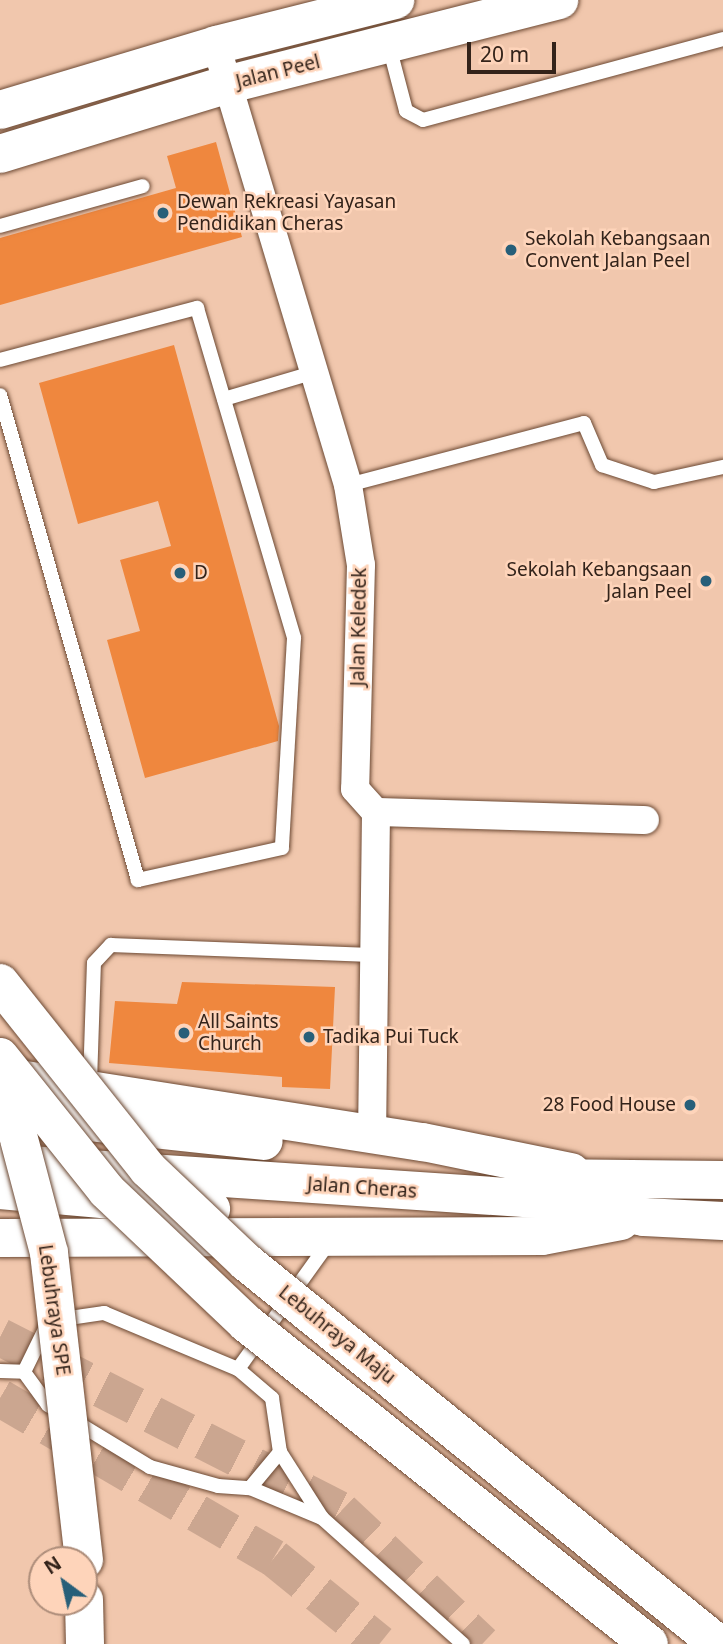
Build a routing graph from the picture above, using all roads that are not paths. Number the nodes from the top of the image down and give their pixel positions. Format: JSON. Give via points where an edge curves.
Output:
{"nodes":[{"id":1,"x":395,"y":0,"type":"edge"},
{"id":2,"x":559,"y":0,"type":"edge"},
{"id":3,"x":723,"y":39,"type":"edge"},
{"id":4,"x":389,"y":44,"type":"junction"},
{"id":5,"x":216,"y":45,"type":"junction"},
{"id":6,"x":226,"y":85,"type":"junction"},
{"id":7,"x":0,"y":110,"type":"edge"},
{"id":8,"x":0,"y":154,"type":"edge"},
{"id":9,"x":143,"y":186,"type":"dead end"},
{"id":10,"x":0,"y":226,"type":"edge"},
{"id":11,"x":0,"y":360,"type":"edge"},
{"id":12,"x":312,"y":373,"type":"junction"},
{"id":13,"x":0,"y":395,"type":"edge"},
{"id":14,"x":224,"y":399,"type":"junction"},
{"id":15,"x":723,"y":467,"type":"edge"},
{"id":16,"x":348,"y":485,"type":"junction"},
{"id":17,"x":376,"y":812,"type":"junction"},
{"id":18,"x":645,"y":820,"type":"dead end"},
{"id":19,"x":371,"y":955,"type":"junction"},
{"id":20,"x":0,"y":983,"type":"edge"},
{"id":21,"x":0,"y":1057,"type":"edge"},
{"id":22,"x":0,"y":1065,"type":"edge"},
{"id":23,"x":0,"y":1076,"type":"edge"},
{"id":24,"x":89,"y":1089,"type":"junction"},
{"id":25,"x":0,"y":1111,"type":"edge"},
{"id":26,"x":0,"y":1137,"type":"edge"},
{"id":27,"x":372,"y":1137,"type":"junction"},
{"id":28,"x":0,"y":1149,"type":"edge"},
{"id":29,"x":0,"y":1163,"type":"edge"},
{"id":30,"x":611,"y":1180,"type":"junction"},
{"id":31,"x":723,"y":1180,"type":"edge"},
{"id":32,"x":0,"y":1191,"type":"edge"},
{"id":33,"x":644,"y":1217,"type":"junction"},
{"id":34,"x":723,"y":1221,"type":"edge"},
{"id":35,"x":332,"y":1237,"type":"junction"},
{"id":36,"x":0,"y":1238,"type":"edge"},
{"id":37,"x":238,"y":1369,"type":"junction"},
{"id":38,"x":0,"y":1371,"type":"edge"},
{"id":39,"x":24,"y":1372,"type":"junction"},
{"id":40,"x":280,"y":1452,"type":"junction"},
{"id":41,"x":250,"y":1488,"type":"junction"},
{"id":42,"x":322,"y":1518,"type":"junction"},
{"id":43,"x":62,"y":1546,"type":"edge"},
{"id":44,"x":81,"y":1546,"type":"edge"},
{"id":45,"x":64,"y":1616,"type":"edge"},
{"id":46,"x":84,"y":1616,"type":"edge"},
{"id":47,"x":63,"y":1644,"type":"edge"},
{"id":48,"x":85,"y":1644,"type":"edge"},
{"id":49,"x":463,"y":1644,"type":"edge"},
{"id":50,"x":649,"y":1644,"type":"edge"},
{"id":51,"x":718,"y":1644,"type":"edge"}],
"edges":[{"from":1,"to":5,"type":"main road"},
{"from":2,"to":4,"type":"main road","name":"Jalan Peel"},
{"from":3,"to":4,"type":"lane","via":[[423,120],[406,111]]},
{"from":4,"to":6,"type":"main road","name":"Jalan Peel"},
{"from":5,"to":6,"type":"street","name":"Jalan Keledek"},
{"from":5,"to":7,"type":"main road"},
{"from":6,"to":8,"type":"main road","name":"Jalan Peel"},
{"from":6,"to":12,"type":"street","name":"Jalan Keledek"},
{"from":9,"to":10,"type":"lane"},
{"from":11,"to":14,"type":"lane","via":[[197,308]]},
{"from":12,"to":14,"type":"lane"},
{"from":12,"to":16,"type":"street","name":"Jalan Keledek"},
{"from":13,"to":14,"type":"lane","via":[[138,880],[282,848],[294,638]]},
{"from":15,"to":16,"type":"lane","via":[[654,482],[602,465],[584,423]]},
{"from":16,"to":17,"type":"street","name":"Jalan Keledek","via":[[361,565],[355,789]]},
{"from":17,"to":18,"type":"street"},
{"from":17,"to":19,"type":"street"},
{"from":19,"to":24,"type":"lane","via":[[111,945],[94,963]]},
{"from":19,"to":27,"type":"street"},
{"from":20,"to":51,"type":"main road","name":"Lebuhraya Maju","bridge":true,"via":[[148,1169],[246,1262]]},
{"from":21,"to":50,"type":"main road","bridge":true,"via":[[107,1191],[246,1323]]},
{"from":22,"to":44,"type":"main road","name":"Lebuhraya SPE","bridge":true,"via":[[49,1253]]},
{"from":23,"to":24,"type":"main road"},
{"from":24,"to":27,"type":"main road"},
{"from":25,"to":30,"type":"main road","via":[[149,1132],[405,1153]]},
{"from":26,"to":30,"type":"main road","name":"Jalan Cheras","via":[[405,1172]]},
{"from":27,"to":30,"type":"main road","via":[[424,1142]]},
{"from":28,"to":43,"type":"main road","name":"Lebuhraya SPE","via":[[30,1254]]},
{"from":29,"to":33,"type":"main road","name":"Jalan Cheras","via":[[553,1200]]},
{"from":30,"to":31,"type":"main road","name":"Jalan Cheras"},
{"from":32,"to":33,"type":"main road","via":[[235,1212]]},
{"from":33,"to":34,"type":"main road","name":"Jalan Cheras"},
{"from":33,"to":35,"type":"main road","via":[[542,1236]]},
{"from":35,"to":36,"type":"main road"},
{"from":35,"to":37,"type":"lane"},
{"from":37,"to":39,"type":"lane","via":[[104,1314],[49,1321]]},
{"from":37,"to":40,"type":"lane","via":[[272,1398]]},
{"from":38,"to":39,"type":"lane"},
{"from":39,"to":41,"type":"lane","via":[[48,1405],[149,1467],[218,1486]]},
{"from":40,"to":41,"type":"lane"},
{"from":40,"to":42,"type":"lane"},
{"from":41,"to":42,"type":"lane"},
{"from":42,"to":49,"type":"lane"},
{"from":45,"to":47,"type":"main road"},
{"from":46,"to":48,"type":"main road"}]}
